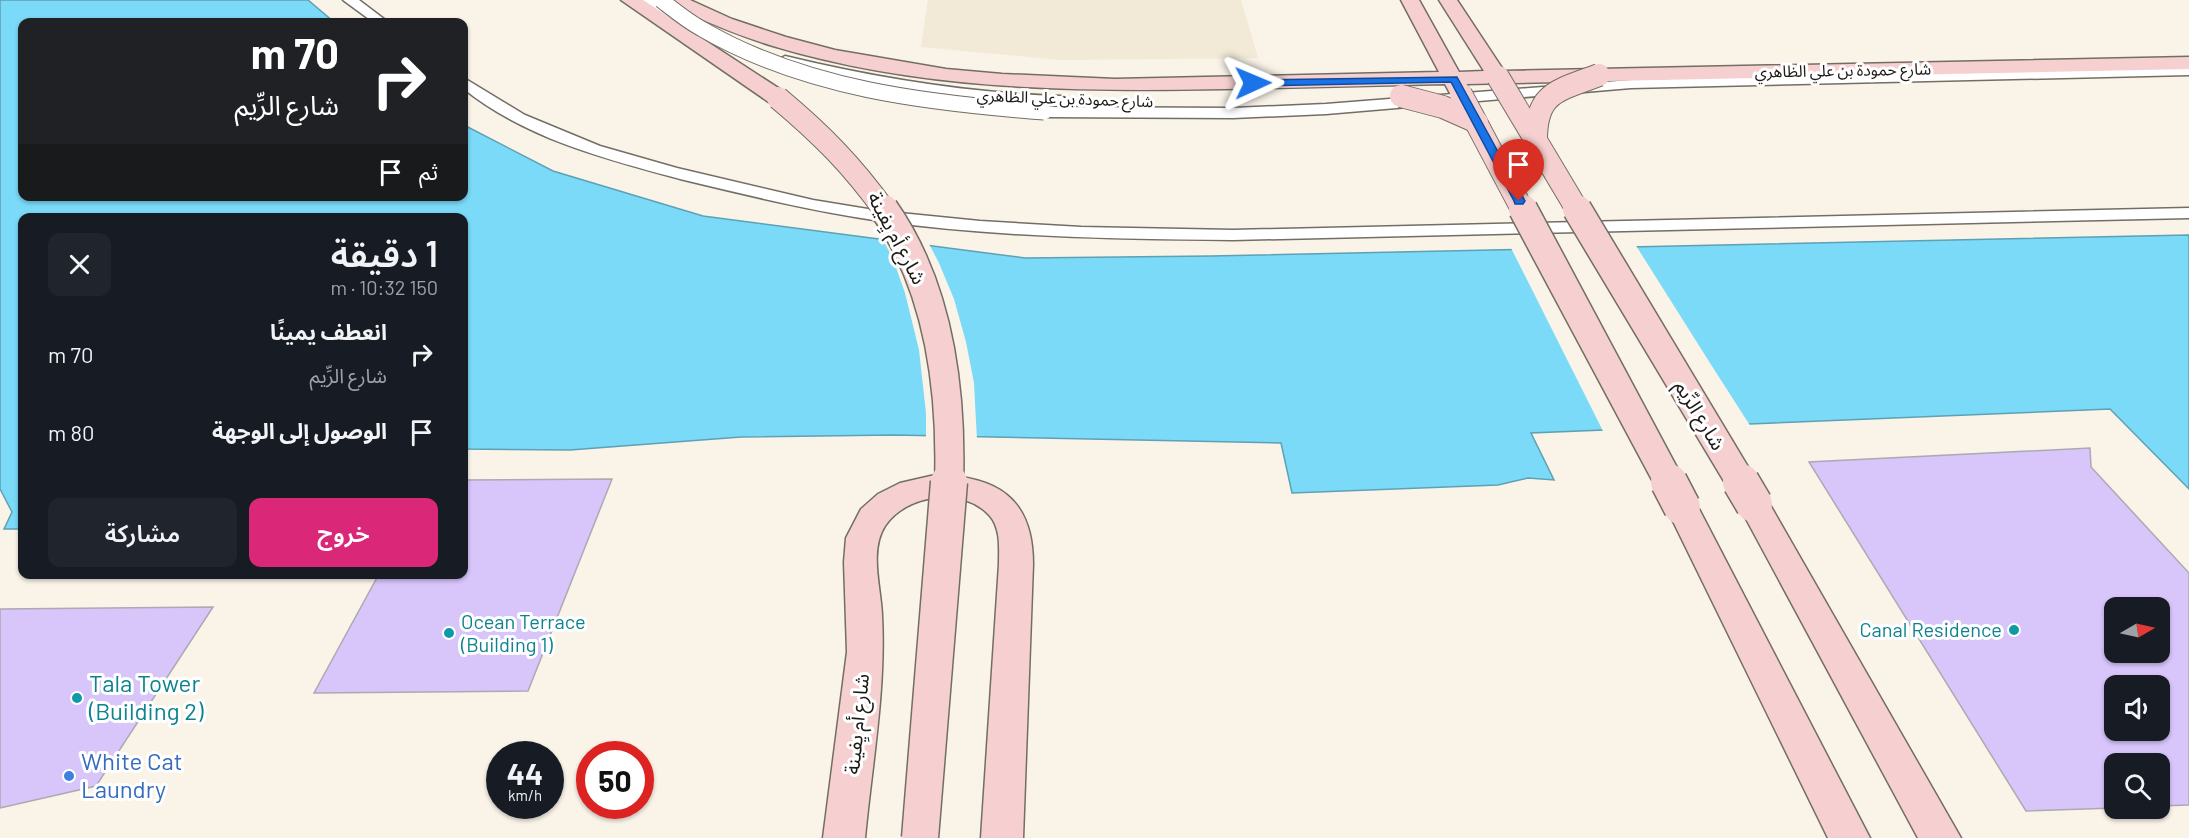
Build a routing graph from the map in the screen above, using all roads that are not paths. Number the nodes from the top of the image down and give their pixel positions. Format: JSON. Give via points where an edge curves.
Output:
{"nodes":[{"id":1,"x":350,"y":0,"type":"edge"},
{"id":2,"x":630,"y":0,"type":"edge"},
{"id":3,"x":644,"y":0,"type":"edge"},
{"id":4,"x":661,"y":0,"type":"edge"},
{"id":5,"x":674,"y":0,"type":"edge"},
{"id":6,"x":1410,"y":0,"type":"edge"},
{"id":7,"x":1448,"y":0,"type":"edge"},
{"id":8,"x":375,"y":18,"type":"edge"},
{"id":9,"x":2189,"y":63,"type":"edge"},
{"id":10,"x":2189,"y":71,"type":"edge"},
{"id":11,"x":1599,"y":75,"type":"junction"},
{"id":12,"x":1498,"y":77,"type":"junction"},
{"id":13,"x":468,"y":85,"type":"edge"},
{"id":14,"x":1458,"y":86,"type":"junction"},
{"id":15,"x":1401,"y":96,"type":"junction"},
{"id":16,"x":1043,"y":106,"type":"junction"},
{"id":17,"x":1477,"y":123,"type":"junction"},
{"id":18,"x":1536,"y":143,"type":"junction"},
{"id":19,"x":2189,"y":213,"type":"edge"},
{"id":20,"x":844,"y":838,"type":"edge"},
{"id":21,"x":920,"y":838,"type":"edge"},
{"id":22,"x":1002,"y":838,"type":"edge"},
{"id":23,"x":1849,"y":838,"type":"edge"},
{"id":24,"x":1940,"y":838,"type":"edge"}],
"edges":[{"from":1,"to":8,"type":"street"},
{"from":2,"to":21,"type":"main road","name":"شارع أم يِفينة","bridge":true,"via":[[778,98],[836,146],[883,205],[906,245],[924,289],[945,380],[949,473]]},
{"from":3,"to":16,"type":"street","name":"شارع حمودة بن علي الظاهري","via":[[720,38],[817,69],[926,90]]},
{"from":4,"to":16,"type":"street","bridge":true,"via":[[688,22],[729,44],[810,74],[931,100]]},
{"from":5,"to":14,"type":"main road","name":"شارع حمودة بن علي الظاهري","via":[[732,25],[816,51],[907,70],[982,79],[1115,86]]},
{"from":6,"to":14,"type":"main road"},
{"from":7,"to":12,"type":"main road","name":"شارع الرِّيم"},
{"from":9,"to":11,"type":"main road","name":"شارع حمودة بن علي الظاهري"},
{"from":10,"to":16,"type":"street","via":[[1631,84],[1233,113]]},
{"from":11,"to":12,"type":"main road","name":"شارع حمودة بن علي الظاهري","bridge":true},
{"from":11,"to":18,"type":"main road","bridge":true,"via":[[1545,101],[1536,117]]},
{"from":12,"to":14,"type":"main road","name":"شارع حمودة بن علي الظاهري"},
{"from":12,"to":18,"type":"main road","name":"شارع الرِّيم","bridge":true},
{"from":13,"to":19,"type":"street","via":[[497,106],[550,131],[615,156],[679,173],[831,208],[1017,229],[1233,235]]},
{"from":14,"to":15,"type":"street","name":"شارع حمودة بن علي الظاهري","bridge":true},
{"from":14,"to":17,"type":"main road","bridge":true},
{"from":15,"to":16,"type":"street","name":"شارع حمودة بن علي الظاهري"},
{"from":15,"to":17,"type":"main road","bridge":true,"via":[[1443,107]]},
{"from":17,"to":23,"type":"main road","bridge":true,"via":[[1682,507]]},
{"from":18,"to":24,"type":"main road","name":"شارع الرِّيم","bridge":true,"via":[[1754,504]]},
{"from":20,"to":22,"type":"main road","name":"شارع أم يِفينة","via":[[865,654],[862,538],[869,519],[885,506],[910,492],[936,485],[983,492],[1002,509],[1013,527],[1016,564]]}]}
